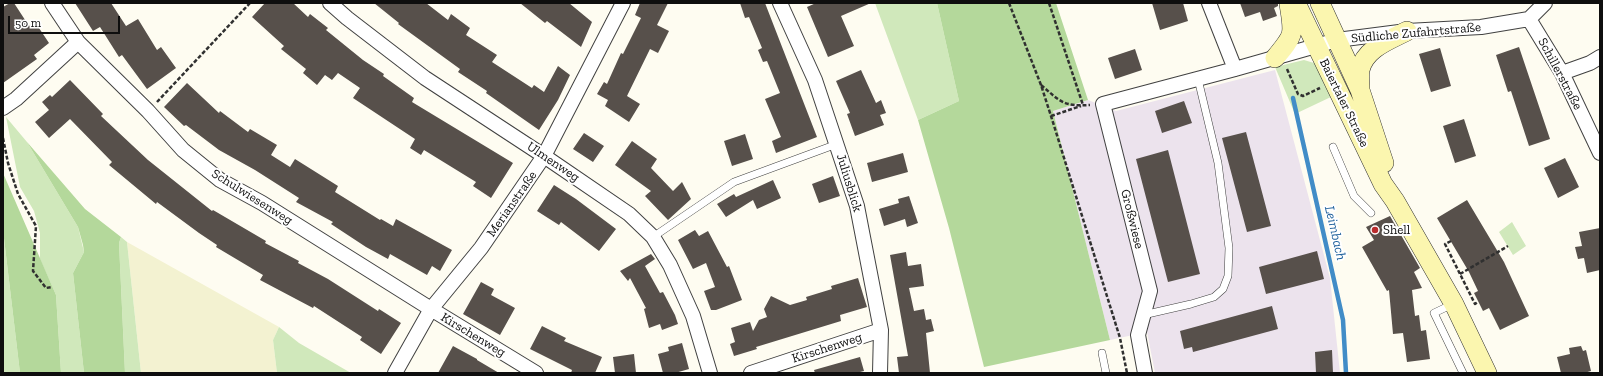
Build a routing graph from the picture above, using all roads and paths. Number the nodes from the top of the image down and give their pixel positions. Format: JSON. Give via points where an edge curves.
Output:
{"nodes":[{"id":1,"x":52,"y":3,"type":"edge"},
{"id":2,"x":250,"y":3,"type":"edge"},
{"id":3,"x":330,"y":3,"type":"edge"},
{"id":4,"x":780,"y":3,"type":"edge"},
{"id":5,"x":1009,"y":3,"type":"edge"},
{"id":6,"x":1049,"y":3,"type":"edge"},
{"id":7,"x":1209,"y":3,"type":"edge"},
{"id":8,"x":1289,"y":3,"type":"edge"},
{"id":9,"x":1296,"y":3,"type":"edge"},
{"id":10,"x":1320,"y":3,"type":"edge"},
{"id":11,"x":1545,"y":3,"type":"edge"},
{"id":12,"x":622,"y":4,"type":"edge"},
{"id":13,"x":1529,"y":19,"type":"junction"},
{"id":14,"x":1407,"y":31,"type":"junction"},
{"id":15,"x":1337,"y":40,"type":"junction"},
{"id":16,"x":78,"y":42,"type":"junction"},
{"id":17,"x":1316,"y":46,"type":"junction"},
{"id":18,"x":1278,"y":57,"type":"junction"},
{"id":19,"x":1600,"y":57,"type":"edge"},
{"id":20,"x":1235,"y":69,"type":"junction"},
{"id":21,"x":1562,"y":73,"type":"junction"},
{"id":22,"x":1198,"y":79,"type":"junction"},
{"id":23,"x":1334,"y":82,"type":"junction"},
{"id":24,"x":1041,"y":85,"type":"junction"},
{"id":25,"x":1360,"y":90,"type":"junction"},
{"id":26,"x":1103,"y":104,"type":"joint"},
{"id":27,"x":1083,"y":105,"type":"junction"},
{"id":28,"x":152,"y":107,"type":"dead end"},
{"id":29,"x":3,"y":108,"type":"edge"},
{"id":30,"x":1051,"y":116,"type":"junction"},
{"id":31,"x":3,"y":138,"type":"edge"},
{"id":32,"x":836,"y":144,"type":"junction"},
{"id":33,"x":1333,"y":147,"type":"dead end"},
{"id":34,"x":1600,"y":151,"type":"edge"},
{"id":35,"x":544,"y":156,"type":"junction"},
{"id":36,"x":1394,"y":201,"type":"junction"},
{"id":37,"x":1371,"y":213,"type":"dead end"},
{"id":38,"x":653,"y":237,"type":"junction"},
{"id":39,"x":1451,"y":241,"type":"dead end"},
{"id":40,"x":1508,"y":246,"type":"dead end"},
{"id":41,"x":1460,"y":274,"type":"junction"},
{"id":42,"x":1442,"y":284,"type":"junction"},
{"id":43,"x":52,"y":287,"type":"dead end"},
{"id":44,"x":1478,"y":302,"type":"dead end"},
{"id":45,"x":1454,"y":304,"type":"junction"},
{"id":46,"x":431,"y":309,"type":"junction"},
{"id":47,"x":1144,"y":315,"type":"junction"},
{"id":48,"x":881,"y":330,"type":"junction"},
{"id":49,"x":1102,"y":352,"type":"dead end"},
{"id":50,"x":395,"y":373,"type":"edge"},
{"id":51,"x":536,"y":373,"type":"edge"},
{"id":52,"x":710,"y":373,"type":"edge"},
{"id":53,"x":751,"y":373,"type":"edge"},
{"id":54,"x":880,"y":373,"type":"edge"},
{"id":55,"x":1106,"y":373,"type":"edge"},
{"id":56,"x":1127,"y":373,"type":"edge"},
{"id":57,"x":1145,"y":373,"type":"edge"},
{"id":58,"x":1463,"y":373,"type":"edge"},
{"id":59,"x":1486,"y":373,"type":"edge"}],
"edges":[{"from":1,"to":16,"type":"street","name":"Schulwiesenweg"},
{"from":2,"to":28,"type":"path"},
{"from":3,"to":35,"type":"street","name":"Ulmenweg","via":[[425,78]]},
{"from":4,"to":32,"type":"street","name":"Juliusblick","via":[[815,80]]},
{"from":5,"to":24,"type":"path"},
{"from":6,"to":27,"type":"path"},
{"from":7,"to":20,"type":"street"},
{"from":8,"to":18,"type":"main road","via":[[1293,31]]},
{"from":9,"to":17,"type":"main road","name":"Baiertaler Straße"},
{"from":10,"to":15,"type":"main road","name":"Baiertaler Straße"},
{"from":11,"to":13,"type":"street"},
{"from":12,"to":35,"type":"street","name":"Merianstraße"},
{"from":13,"to":14,"type":"street","name":"Südliche Zufahrtstraße","via":[[1481,27]]},
{"from":13,"to":21,"type":"street","name":"Schillerstraße"},
{"from":14,"to":15,"type":"street","name":"Südliche Zufahrtstraße"},
{"from":14,"to":25,"type":"main road","via":[[1366,56],[1360,71]]},
{"from":15,"to":17,"type":"street","name":"Südliche Zufahrtstraße"},
{"from":15,"to":25,"type":"main road","name":"Baiertaler Straße"},
{"from":16,"to":29,"type":"street"},
{"from":16,"to":46,"type":"street","name":"Schulwiesenweg","via":[[148,111],[183,150],[220,180],[262,203]]},
{"from":17,"to":18,"type":"street","name":"Südliche Zufahrtstraße"},
{"from":17,"to":23,"type":"main road","name":"Baiertaler Straße"},
{"from":18,"to":20,"type":"street","name":"Südliche Zufahrtstraße"},
{"from":18,"to":23,"type":"path","via":[[1298,94],[1303,96]]},
{"from":19,"to":21,"type":"street"},
{"from":20,"to":22,"type":"street","name":"Südliche Zufahrtstraße"},
{"from":21,"to":34,"type":"street","name":"Schillerstraße"},
{"from":22,"to":26,"type":"street","name":"Südliche Zufahrtstraße"},
{"from":22,"to":47,"type":"lane","via":[[1218,163],[1229,248],[1228,276],[1223,289],[1214,297]]},
{"from":23,"to":36,"type":"main road","name":"Baiertaler Straße","via":[[1383,184]]},
{"from":24,"to":27,"type":"path","via":[[1062,103]]},
{"from":24,"to":30,"type":"path"},
{"from":25,"to":36,"type":"main road","name":"Baiertaler Straße"},
{"from":26,"to":47,"type":"street","name":"Großwiese","via":[[1150,291]]},
{"from":27,"to":30,"type":"path"},
{"from":30,"to":56,"type":"path","via":[[1120,338]]},
{"from":31,"to":43,"type":"path","via":[[18,194],[36,226],[33,270],[46,288]]},
{"from":32,"to":38,"type":"lane","via":[[734,182]]},
{"from":32,"to":48,"type":"street","name":"Juliusblick","via":[[857,206]]},
{"from":33,"to":37,"type":"lane","via":[[1354,196]]},
{"from":35,"to":38,"type":"street","name":"Ulmenweg","via":[[629,214]]},
{"from":35,"to":46,"type":"street","name":"Merianstraße","via":[[481,248]]},
{"from":36,"to":42,"type":"main road","name":"Baiertaler Straße"},
{"from":38,"to":52,"type":"street","name":"Ulmenweg","via":[[670,265],[693,316]]},
{"from":39,"to":41,"type":"path","via":[[1445,244]]},
{"from":40,"to":41,"type":"path"},
{"from":41,"to":42,"type":"path"},
{"from":41,"to":44,"type":"path","via":[[1475,304]]},
{"from":42,"to":45,"type":"main road","name":"Baiertaler Straße"},
{"from":45,"to":58,"type":"lane","via":[[1434,313]]},
{"from":45,"to":59,"type":"main road","name":"Baiertaler Straße"},
{"from":46,"to":50,"type":"street","name":"Merianstraße"},
{"from":46,"to":51,"type":"street","name":"Kirschenweg"},
{"from":47,"to":57,"type":"street","name":"Großwiese","via":[[1138,335]]},
{"from":48,"to":53,"type":"street","name":"Kirschenweg"},
{"from":48,"to":54,"type":"street","name":"Juliusblick"},
{"from":49,"to":55,"type":"lane"}]}
